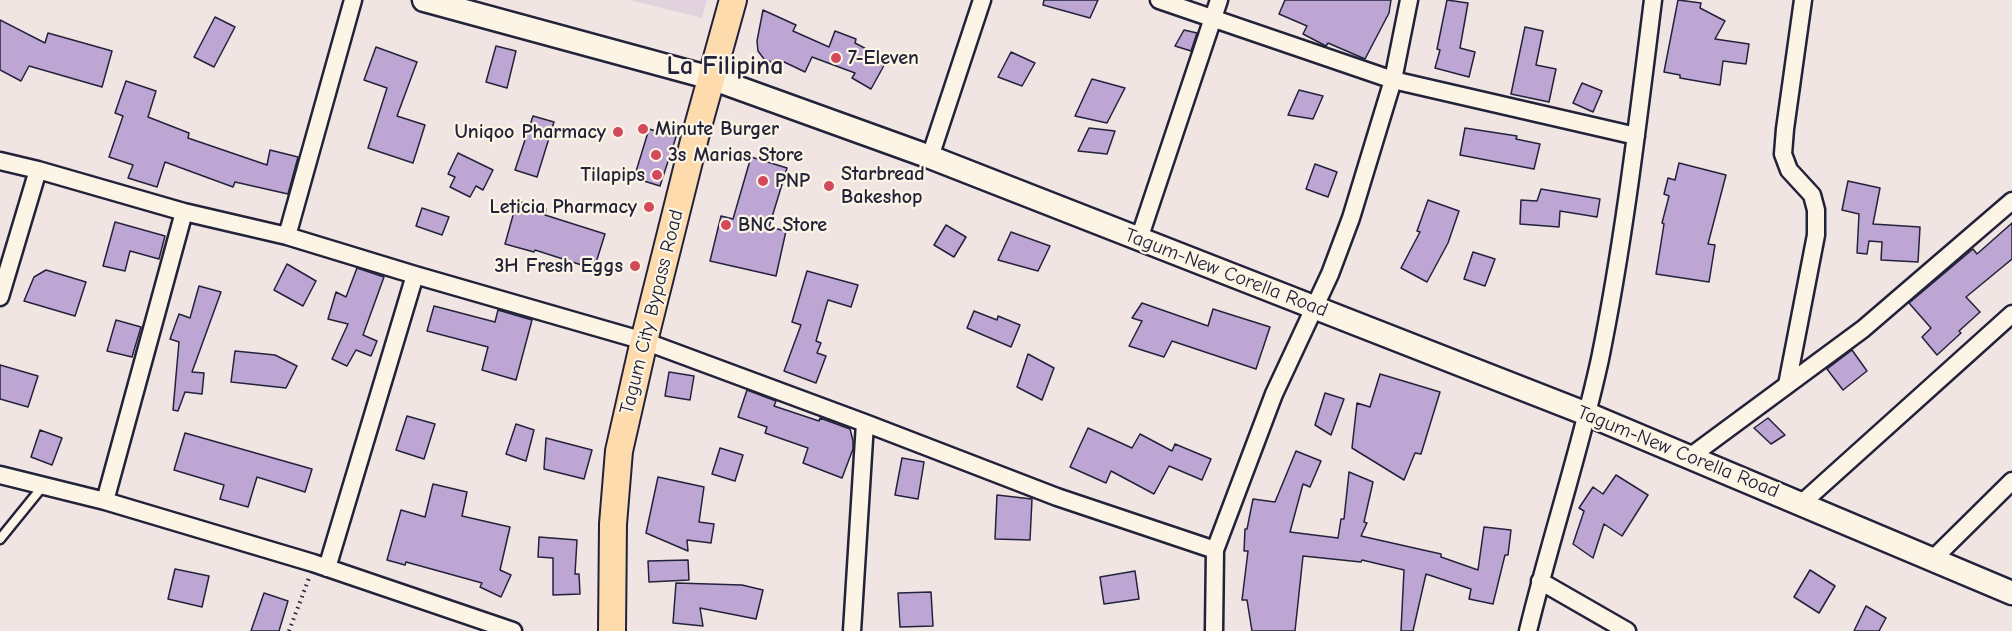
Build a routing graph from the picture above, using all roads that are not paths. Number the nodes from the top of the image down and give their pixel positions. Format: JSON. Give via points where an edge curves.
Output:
{"nodes":[{"id":1,"x":354,"y":0,"type":"edge"},
{"id":2,"x":424,"y":0,"type":"edge"},
{"id":3,"x":733,"y":0,"type":"edge"},
{"id":4,"x":982,"y":0,"type":"edge"},
{"id":5,"x":1159,"y":0,"type":"edge"},
{"id":6,"x":1219,"y":0,"type":"edge"},
{"id":7,"x":1409,"y":0,"type":"edge"},
{"id":8,"x":1653,"y":0,"type":"edge"},
{"id":9,"x":1803,"y":0,"type":"edge"},
{"id":10,"x":1213,"y":17,"type":"junction"},
{"id":11,"x":711,"y":78,"type":"junction"},
{"id":12,"x":1393,"y":80,"type":"junction"},
{"id":13,"x":1636,"y":136,"type":"junction"},
{"id":14,"x":930,"y":157,"type":"junction"},
{"id":15,"x":0,"y":161,"type":"edge"},
{"id":16,"x":38,"y":170,"type":"junction"},
{"id":17,"x":2012,"y":201,"type":"edge"},
{"id":18,"x":184,"y":212,"type":"junction"},
{"id":19,"x":287,"y":236,"type":"junction"},
{"id":20,"x":1139,"y":239,"type":"junction"},
{"id":21,"x":415,"y":275,"type":"junction"},
{"id":22,"x":0,"y":297,"type":"edge"},
{"id":23,"x":1315,"y":307,"type":"junction"},
{"id":24,"x":2012,"y":314,"type":"edge"},
{"id":25,"x":644,"y":341,"type":"junction"},
{"id":26,"x":1787,"y":385,"type":"junction"},
{"id":27,"x":1587,"y":414,"type":"junction"},
{"id":28,"x":865,"y":423,"type":"junction"},
{"id":29,"x":1691,"y":456,"type":"junction"},
{"id":30,"x":0,"y":475,"type":"edge"},
{"id":31,"x":2012,"y":481,"type":"edge"},
{"id":32,"x":43,"y":486,"type":"junction"},
{"id":33,"x":105,"y":501,"type":"junction"},
{"id":34,"x":1802,"y":503,"type":"junction"},
{"id":35,"x":0,"y":539,"type":"edge"},
{"id":36,"x":1215,"y":550,"type":"junction"},
{"id":37,"x":1933,"y":559,"type":"junction"},
{"id":38,"x":320,"y":566,"type":"junction"},
{"id":39,"x":1540,"y":581,"type":"junction"},
{"id":40,"x":2012,"y":592,"type":"edge"},
{"id":41,"x":513,"y":631,"type":"edge"},
{"id":42,"x":612,"y":631,"type":"edge"},
{"id":43,"x":852,"y":631,"type":"edge"},
{"id":44,"x":1214,"y":631,"type":"edge"},
{"id":45,"x":1528,"y":631,"type":"edge"},
{"id":46,"x":1627,"y":631,"type":"edge"}],
"edges":[{"from":1,"to":19,"type":"street"},
{"from":2,"to":11,"type":"main road","name":"Tagum-New Corella Road"},
{"from":3,"to":11,"type":"main road","name":"Tagum City Bypass Road"},
{"from":4,"to":14,"type":"street"},
{"from":5,"to":10,"type":"street"},
{"from":6,"to":10,"type":"street"},
{"from":7,"to":12,"type":"street"},
{"from":8,"to":13,"type":"street"},
{"from":9,"to":26,"type":"street","via":[[1783,154],[1789,170],[1812,195],[1816,235]]},
{"from":10,"to":12,"type":"street"},
{"from":10,"to":20,"type":"street"},
{"from":11,"to":14,"type":"main road","name":"Tagum-New Corella Road"},
{"from":11,"to":25,"type":"main road","name":"Tagum City Bypass Road"},
{"from":12,"to":13,"type":"street"},
{"from":12,"to":23,"type":"street","via":[[1351,218]]},
{"from":13,"to":27,"type":"street","via":[[1613,288]]},
{"from":14,"to":20,"type":"main road","name":"Tagum-New Corella Road"},
{"from":15,"to":16,"type":"street"},
{"from":16,"to":18,"type":"street"},
{"from":16,"to":22,"type":"street"},
{"from":17,"to":26,"type":"street","via":[[1863,329]]},
{"from":18,"to":19,"type":"street"},
{"from":18,"to":33,"type":"street"},
{"from":19,"to":21,"type":"street"},
{"from":20,"to":23,"type":"main road","name":"Tagum-New Corella Road"},
{"from":21,"to":25,"type":"street"},
{"from":21,"to":38,"type":"street"},
{"from":23,"to":27,"type":"main road","name":"Tagum-New Corella Road"},
{"from":23,"to":36,"type":"street","via":[[1274,394]]},
{"from":24,"to":34,"type":"street"},
{"from":25,"to":28,"type":"street"},
{"from":25,"to":42,"type":"main road","name":"Tagum City Bypass Road","via":[[619,452],[613,524]]},
{"from":26,"to":29,"type":"street"},
{"from":27,"to":29,"type":"main road","name":"Tagum-New Corella Road"},
{"from":27,"to":39,"type":"street"},
{"from":28,"to":36,"type":"street","via":[[1057,496]]},
{"from":28,"to":43,"type":"street"},
{"from":29,"to":34,"type":"main road","name":"Tagum-New Corella Road"},
{"from":30,"to":32,"type":"street"},
{"from":31,"to":37,"type":"street"},
{"from":32,"to":33,"type":"street"},
{"from":32,"to":35,"type":"lane"},
{"from":33,"to":38,"type":"street"},
{"from":34,"to":37,"type":"main road","name":"Tagum-New Corella Road"},
{"from":36,"to":44,"type":"street"},
{"from":37,"to":40,"type":"main road","name":"Tagum-New Corella Road"},
{"from":38,"to":41,"type":"street"},
{"from":39,"to":45,"type":"street"},
{"from":39,"to":46,"type":"street"}]}
